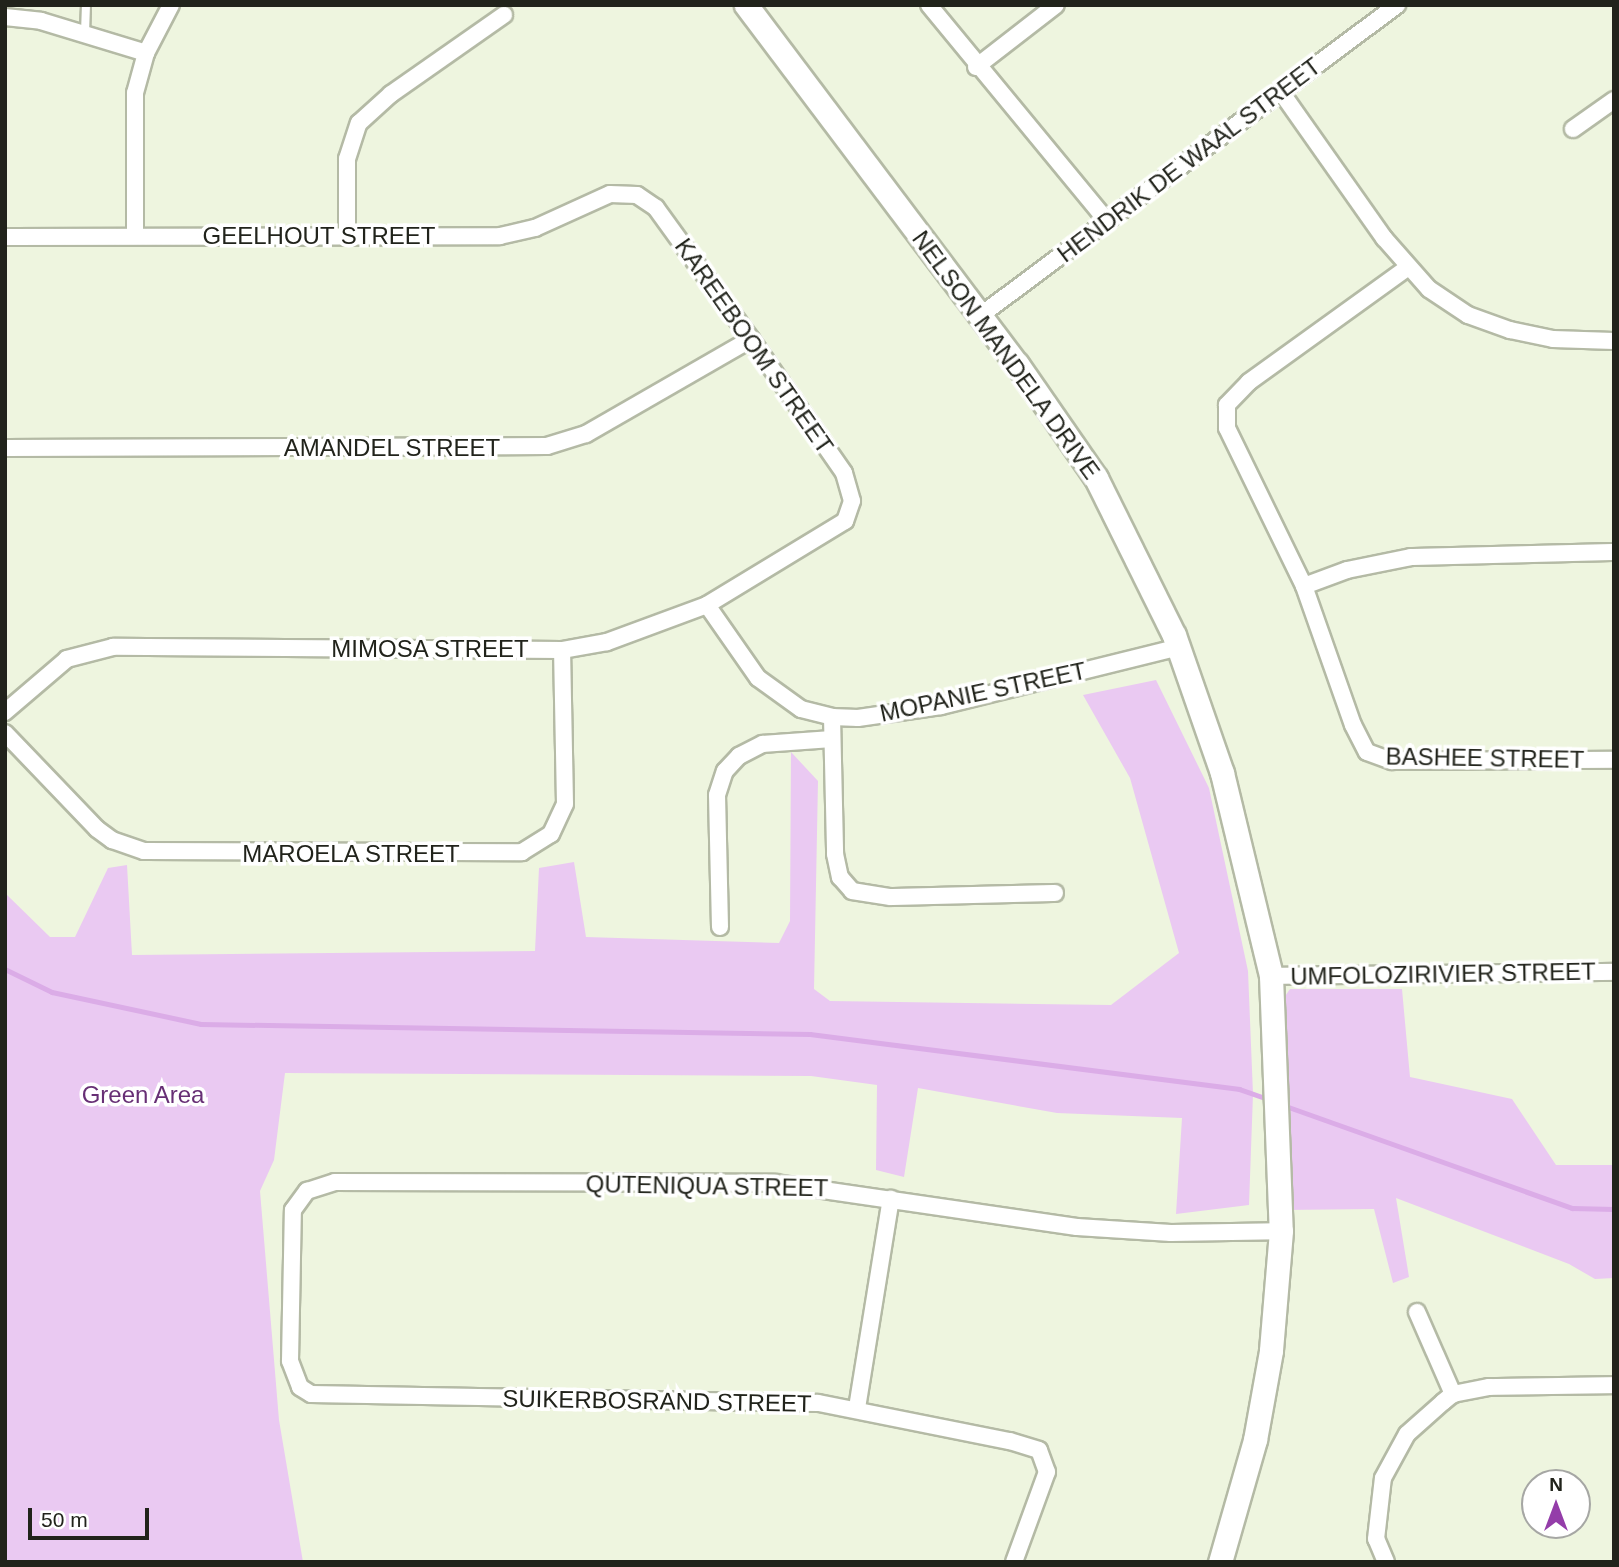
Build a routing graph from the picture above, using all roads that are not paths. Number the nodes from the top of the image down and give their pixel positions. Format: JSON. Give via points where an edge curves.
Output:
{"nodes":[{"id":1,"x":86,"y":5,"type":"edge"},
{"id":2,"x":171,"y":5,"type":"edge"},
{"id":3,"x":746,"y":5,"type":"edge"},
{"id":4,"x":929,"y":5,"type":"edge"},
{"id":5,"x":1056,"y":5,"type":"edge"},
{"id":6,"x":1397,"y":5,"type":"edge"},
{"id":7,"x":504,"y":15,"type":"dead end"},
{"id":8,"x":5,"y":17,"type":"edge"},
{"id":9,"x":85,"y":33,"type":"junction"},
{"id":10,"x":146,"y":53,"type":"junction"},
{"id":11,"x":976,"y":67,"type":"junction"},
{"id":12,"x":1281,"y":92,"type":"junction"},
{"id":13,"x":1614,"y":100,"type":"edge"},
{"id":14,"x":1573,"y":129,"type":"dead end"},
{"id":15,"x":624,"y":193,"type":"joint"},
{"id":16,"x":1107,"y":221,"type":"junction"},
{"id":17,"x":135,"y":235,"type":"junction"},
{"id":18,"x":5,"y":237,"type":"edge"},
{"id":19,"x":346,"y":237,"type":"junction"},
{"id":20,"x":1407,"y":268,"type":"junction"},
{"id":21,"x":981,"y":315,"type":"junction"},
{"id":22,"x":751,"y":339,"type":"junction"},
{"id":23,"x":1614,"y":341,"type":"edge"},
{"id":24,"x":5,"y":447,"type":"edge"},
{"id":25,"x":845,"y":521,"type":"joint"},
{"id":26,"x":1614,"y":552,"type":"edge"},
{"id":27,"x":1304,"y":586,"type":"junction"},
{"id":28,"x":707,"y":605,"type":"junction"},
{"id":29,"x":1179,"y":647,"type":"junction"},
{"id":30,"x":562,"y":650,"type":"junction"},
{"id":31,"x":5,"y":712,"type":"edge"},
{"id":32,"x":832,"y":717,"type":"junction"},
{"id":33,"x":5,"y":733,"type":"edge"},
{"id":34,"x":831,"y":739,"type":"junction"},
{"id":35,"x":1614,"y":760,"type":"edge"},
{"id":36,"x":1055,"y":893,"type":"dead end"},
{"id":37,"x":720,"y":927,"type":"dead end"},
{"id":38,"x":1614,"y":972,"type":"edge"},
{"id":39,"x":1271,"y":976,"type":"junction"},
{"id":40,"x":891,"y":1199,"type":"junction"},
{"id":41,"x":1281,"y":1231,"type":"junction"},
{"id":42,"x":1417,"y":1312,"type":"dead end"},
{"id":43,"x":290,"y":1361,"type":"joint"},
{"id":44,"x":1614,"y":1385,"type":"edge"},
{"id":45,"x":1453,"y":1394,"type":"junction"},
{"id":46,"x":857,"y":1408,"type":"junction"},
{"id":47,"x":1014,"y":1562,"type":"edge"},
{"id":48,"x":1220,"y":1562,"type":"edge"},
{"id":49,"x":1386,"y":1562,"type":"edge"}],
"edges":[{"from":1,"to":9,"type":"lane"},
{"from":2,"to":10,"type":"street"},
{"from":3,"to":21,"type":"street","name":"NELSON MANDELA DRIVE"},
{"from":4,"to":11,"type":"street"},
{"from":5,"to":11,"type":"street"},
{"from":6,"to":12,"type":"street","name":"HENDRIK DE WAAL STREET"},
{"from":7,"to":19,"type":"street","via":[[391,94],[359,123],[347,159]]},
{"from":8,"to":9,"type":"street"},
{"from":9,"to":10,"type":"street"},
{"from":10,"to":17,"type":"street","via":[[133,118]]},
{"from":11,"to":16,"type":"street"},
{"from":12,"to":16,"type":"street","name":"HENDRIK DE WAAL STREET"},
{"from":12,"to":20,"type":"street"},
{"from":13,"to":14,"type":"street"},
{"from":15,"to":19,"type":"street","name":"GEELHOUT STREET","via":[[598,198],[535,228],[500,236]]},
{"from":15,"to":22,"type":"street","name":"KAREEBOOM STREET","via":[[648,200],[656,208]]},
{"from":16,"to":21,"type":"street","name":"HENDRIK DE WAAL STREET"},
{"from":17,"to":18,"type":"street","name":"GEELHOUT STREET"},
{"from":17,"to":19,"type":"street","name":"GEELHOUT STREET"},
{"from":20,"to":23,"type":"street","via":[[1448,303],[1486,323],[1553,340]]},
{"from":20,"to":27,"type":"street","name":"BASHEE STREET","via":[[1250,382],[1227,405],[1227,428]]},
{"from":21,"to":29,"type":"street","name":"NELSON MANDELA DRIVE","via":[[1096,478]]},
{"from":22,"to":24,"type":"street","name":"AMANDEL STREET","via":[[586,435],[547,446]]},
{"from":22,"to":25,"type":"street","name":"KAREEBOOM STREET","via":[[844,472],[852,501]]},
{"from":25,"to":28,"type":"street","name":"MIMOSA STREET"},
{"from":26,"to":27,"type":"street","via":[[1410,557],[1347,570]]},
{"from":27,"to":35,"type":"street","name":"BASHEE STREET","via":[[1360,742],[1378,759]]},
{"from":28,"to":30,"type":"street","name":"MIMOSA STREET","via":[[607,642]]},
{"from":28,"to":32,"type":"street","name":"MOPANIE STREET","via":[[758,678],[801,709]]},
{"from":29,"to":32,"type":"street","name":"MOPANIE STREET","via":[[941,706]]},
{"from":29,"to":39,"type":"street","name":"NELSON MANDELA DRIVE","via":[[1226,786]]},
{"from":30,"to":31,"type":"street","name":"MIMOSA STREET","via":[[113,647],[66,659]]},
{"from":30,"to":33,"type":"street","name":"MAROELA STREET","via":[[565,804],[551,834],[522,852],[144,851],[112,840],[97,829]]},
{"from":32,"to":34,"type":"street"},
{"from":34,"to":36,"type":"street","via":[[835,854],[840,877],[852,891],[891,897]]},
{"from":34,"to":37,"type":"street","via":[[763,744],[751,748],[724,771],[717,795]]},
{"from":38,"to":39,"type":"street","name":"UMFOLOZIRIVIER STREET"},
{"from":39,"to":41,"type":"street","name":"NELSON MANDELA DRIVE"},
{"from":40,"to":41,"type":"street","name":"QUTENIQUA STREET","via":[[1077,1227],[1171,1233]]},
{"from":40,"to":43,"type":"street","name":"QUTENIQUA STREET","via":[[775,1183],[321,1185],[307,1191],[293,1210]]},
{"from":40,"to":46,"type":"street"},
{"from":41,"to":48,"type":"street","name":"NELSON MANDELA DRIVE","via":[[1270,1351],[1255,1440]]},
{"from":42,"to":45,"type":"street"},
{"from":43,"to":46,"type":"street","name":"SUIKERBOSRAND STREET","via":[[300,1387],[327,1397],[818,1403]]},
{"from":44,"to":45,"type":"street","via":[[1513,1386]]},
{"from":45,"to":49,"type":"street","via":[[1425,1416],[1392,1454],[1375,1517],[1376,1539]]},
{"from":46,"to":47,"type":"street","name":"SUIKERBOSRAND STREET","via":[[1039,1450],[1047,1472]]}]}
